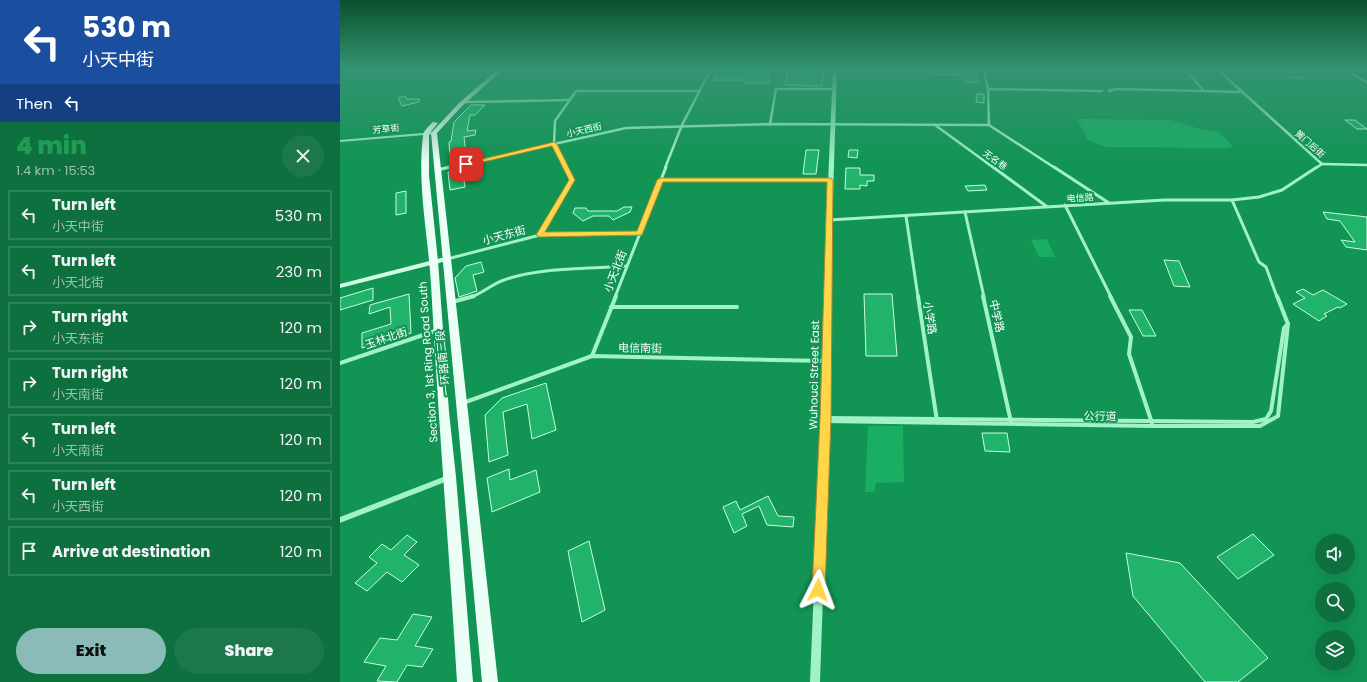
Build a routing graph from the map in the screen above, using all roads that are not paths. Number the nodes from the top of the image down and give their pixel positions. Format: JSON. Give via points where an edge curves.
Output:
{"nodes":[{"id":1,"x":458,"y":101,"type":"edge"},
{"id":2,"x":465,"y":101,"type":"edge"},
{"id":3,"x":526,"y":101,"type":"edge"},
{"id":4,"x":569,"y":101,"type":"edge"},
{"id":5,"x":694,"y":101,"type":"edge"},
{"id":6,"x":774,"y":101,"type":"edge"},
{"id":7,"x":834,"y":101,"type":"edge"},
{"id":8,"x":989,"y":101,"type":"edge"},
{"id":9,"x":1253,"y":101,"type":"edge"},
{"id":10,"x":464,"y":102,"type":"dead end"},
{"id":11,"x":770,"y":124,"type":"junction"},
{"id":12,"x":833,"y":125,"type":"junction"},
{"id":13,"x":935,"y":125,"type":"junction"},
{"id":14,"x":990,"y":125,"type":"junction"},
{"id":15,"x":682,"y":126,"type":"junction"},
{"id":16,"x":430,"y":134,"type":"junction"},
{"id":17,"x":340,"y":141,"type":"edge"},
{"id":18,"x":554,"y":144,"type":"junction"},
{"id":19,"x":1322,"y":164,"type":"junction"},
{"id":20,"x":1367,"y":165,"type":"edge"},
{"id":21,"x":436,"y":170,"type":"junction"},
{"id":22,"x":660,"y":180,"type":"junction"},
{"id":23,"x":830,"y":180,"type":"junction"},
{"id":24,"x":1232,"y":200,"type":"junction"},
{"id":25,"x":1109,"y":203,"type":"junction"},
{"id":26,"x":1065,"y":205,"type":"junction"},
{"id":27,"x":1046,"y":206,"type":"junction"},
{"id":28,"x":965,"y":212,"type":"junction"},
{"id":29,"x":906,"y":216,"type":"junction"},
{"id":30,"x":829,"y":220,"type":"junction"},
{"id":31,"x":640,"y":234,"type":"junction"},
{"id":32,"x":540,"y":235,"type":"junction"},
{"id":33,"x":445,"y":259,"type":"junction"},
{"id":34,"x":434,"y":261,"type":"junction"},
{"id":35,"x":627,"y":266,"type":"junction"},
{"id":36,"x":340,"y":286,"type":"edge"},
{"id":37,"x":450,"y":305,"type":"junction"},
{"id":38,"x":611,"y":307,"type":"junction"},
{"id":39,"x":737,"y":307,"type":"dead end"},
{"id":40,"x":437,"y":312,"type":"junction"},
{"id":41,"x":1288,"y":324,"type":"junction"},
{"id":42,"x":438,"y":330,"type":"junction"},
{"id":43,"x":592,"y":356,"type":"junction"},
{"id":44,"x":826,"y":362,"type":"junction"},
{"id":45,"x":340,"y":363,"type":"edge"},
{"id":46,"x":461,"y":404,"type":"junction"},
{"id":47,"x":825,"y":419,"type":"junction"},
{"id":48,"x":937,"y":421,"type":"junction"},
{"id":49,"x":1011,"y":422,"type":"junction"},
{"id":50,"x":1152,"y":424,"type":"junction"},
{"id":51,"x":450,"y":477,"type":"junction"},
{"id":52,"x":340,"y":520,"type":"edge"},
{"id":53,"x":465,"y":682,"type":"edge"},
{"id":54,"x":490,"y":682,"type":"edge"},
{"id":55,"x":815,"y":682,"type":"edge"}],
"edges":[{"from":1,"to":16,"type":"main road"},
{"from":2,"to":16,"type":"main road"},
{"from":3,"to":10,"type":"street"},
{"from":4,"to":18,"type":"street","via":[[555,121]]},
{"from":5,"to":15,"type":"street","name":"小天北街"},
{"from":6,"to":11,"type":"street"},
{"from":7,"to":12,"type":"street","name":"Wuhouci Street East"},
{"from":8,"to":14,"type":"street"},
{"from":9,"to":19,"type":"street","name":"黉门后街"},
{"from":11,"to":12,"type":"street","name":"小天西街"},
{"from":11,"to":15,"type":"street","name":"小天西街"},
{"from":12,"to":13,"type":"street","name":"小天西街"},
{"from":12,"to":23,"type":"street","name":"Wuhouci Street East"},
{"from":13,"to":14,"type":"street","name":"小天西街"},
{"from":13,"to":27,"type":"street","name":"无名巷"},
{"from":14,"to":25,"type":"street"},
{"from":15,"to":18,"type":"street","name":"小天西街","via":[[626,128]]},
{"from":15,"to":22,"type":"street","name":"小天北街"},
{"from":16,"to":17,"type":"street","name":"芳草街"},
{"from":16,"to":21,"type":"main road","name":"一环路南三段"},
{"from":16,"to":34,"type":"main road","name":"Section 3, 1st Ring Road South","via":[[424,175]]},
{"from":18,"to":21,"type":"street","name":"小天西街"},
{"from":18,"to":32,"type":"street","via":[[572,180]]},
{"from":19,"to":20,"type":"street"},
{"from":19,"to":24,"type":"street","name":"电信路","via":[[1282,190],[1259,197]]},
{"from":21,"to":33,"type":"main road","name":"一环路南三段"},
{"from":22,"to":23,"type":"street"},
{"from":22,"to":31,"type":"street","name":"小天北街"},
{"from":23,"to":30,"type":"street","name":"Wuhouci Street East"},
{"from":24,"to":25,"type":"street","name":"电信路"},
{"from":24,"to":41,"type":"street","name":"公行道","via":[[1259,262],[1266,267]]},
{"from":25,"to":26,"type":"street","name":"电信路"},
{"from":26,"to":27,"type":"street","name":"电信路"},
{"from":26,"to":50,"type":"street","via":[[1131,337],[1129,354]]},
{"from":27,"to":28,"type":"street","name":"电信路"},
{"from":28,"to":29,"type":"street","name":"电信路"},
{"from":28,"to":49,"type":"street","name":"中学路"},
{"from":29,"to":30,"type":"street","name":"电信路"},
{"from":29,"to":48,"type":"street","name":"小学路"},
{"from":30,"to":44,"type":"street","name":"Wuhouci Street East"},
{"from":31,"to":32,"type":"street","name":"小天东街"},
{"from":31,"to":35,"type":"street","name":"小天北街"},
{"from":32,"to":33,"type":"street","name":"小天东街"},
{"from":33,"to":34,"type":"main road"},
{"from":33,"to":37,"type":"main road","name":"一环路南三段"},
{"from":34,"to":36,"type":"main road"},
{"from":34,"to":40,"type":"main road","name":"Section 3, 1st Ring Road South"},
{"from":35,"to":37,"type":"street","via":[[538,272],[503,280],[480,294]]},
{"from":35,"to":38,"type":"street","name":"小天北街"},
{"from":37,"to":40,"type":"main road","via":[[443,306]]},
{"from":37,"to":46,"type":"main road","name":"一环路南三段"},
{"from":38,"to":39,"type":"street"},
{"from":38,"to":43,"type":"street","name":"小天北街"},
{"from":40,"to":42,"type":"main road","name":"Section 3, 1st Ring Road South"},
{"from":41,"to":50,"type":"street","name":"公行道","via":[[1284,328],[1271,411],[1266,419],[1253,422]]},
{"from":41,"to":50,"type":"street","name":"公行道","via":[[1278,416],[1275,419],[1260,426],[1245,427]]},
{"from":42,"to":45,"type":"street","name":"玉林北街"},
{"from":42,"to":51,"type":"main road","name":"Section 3, 1st Ring Road South"},
{"from":43,"to":44,"type":"street","name":"电信南街"},
{"from":43,"to":46,"type":"street","name":"电信南街"},
{"from":44,"to":47,"type":"street","name":"Wuhouci Street East"},
{"from":46,"to":54,"type":"main road","name":"一环路南三段"},
{"from":47,"to":48,"type":"street","name":"公行道"},
{"from":47,"to":55,"type":"street","name":"Wuhouci Street East"},
{"from":48,"to":49,"type":"street","name":"公行道"},
{"from":49,"to":50,"type":"street","name":"公行道"},
{"from":51,"to":52,"type":"street"},
{"from":51,"to":53,"type":"main road","name":"Section 3, 1st Ring Road South"}]}
